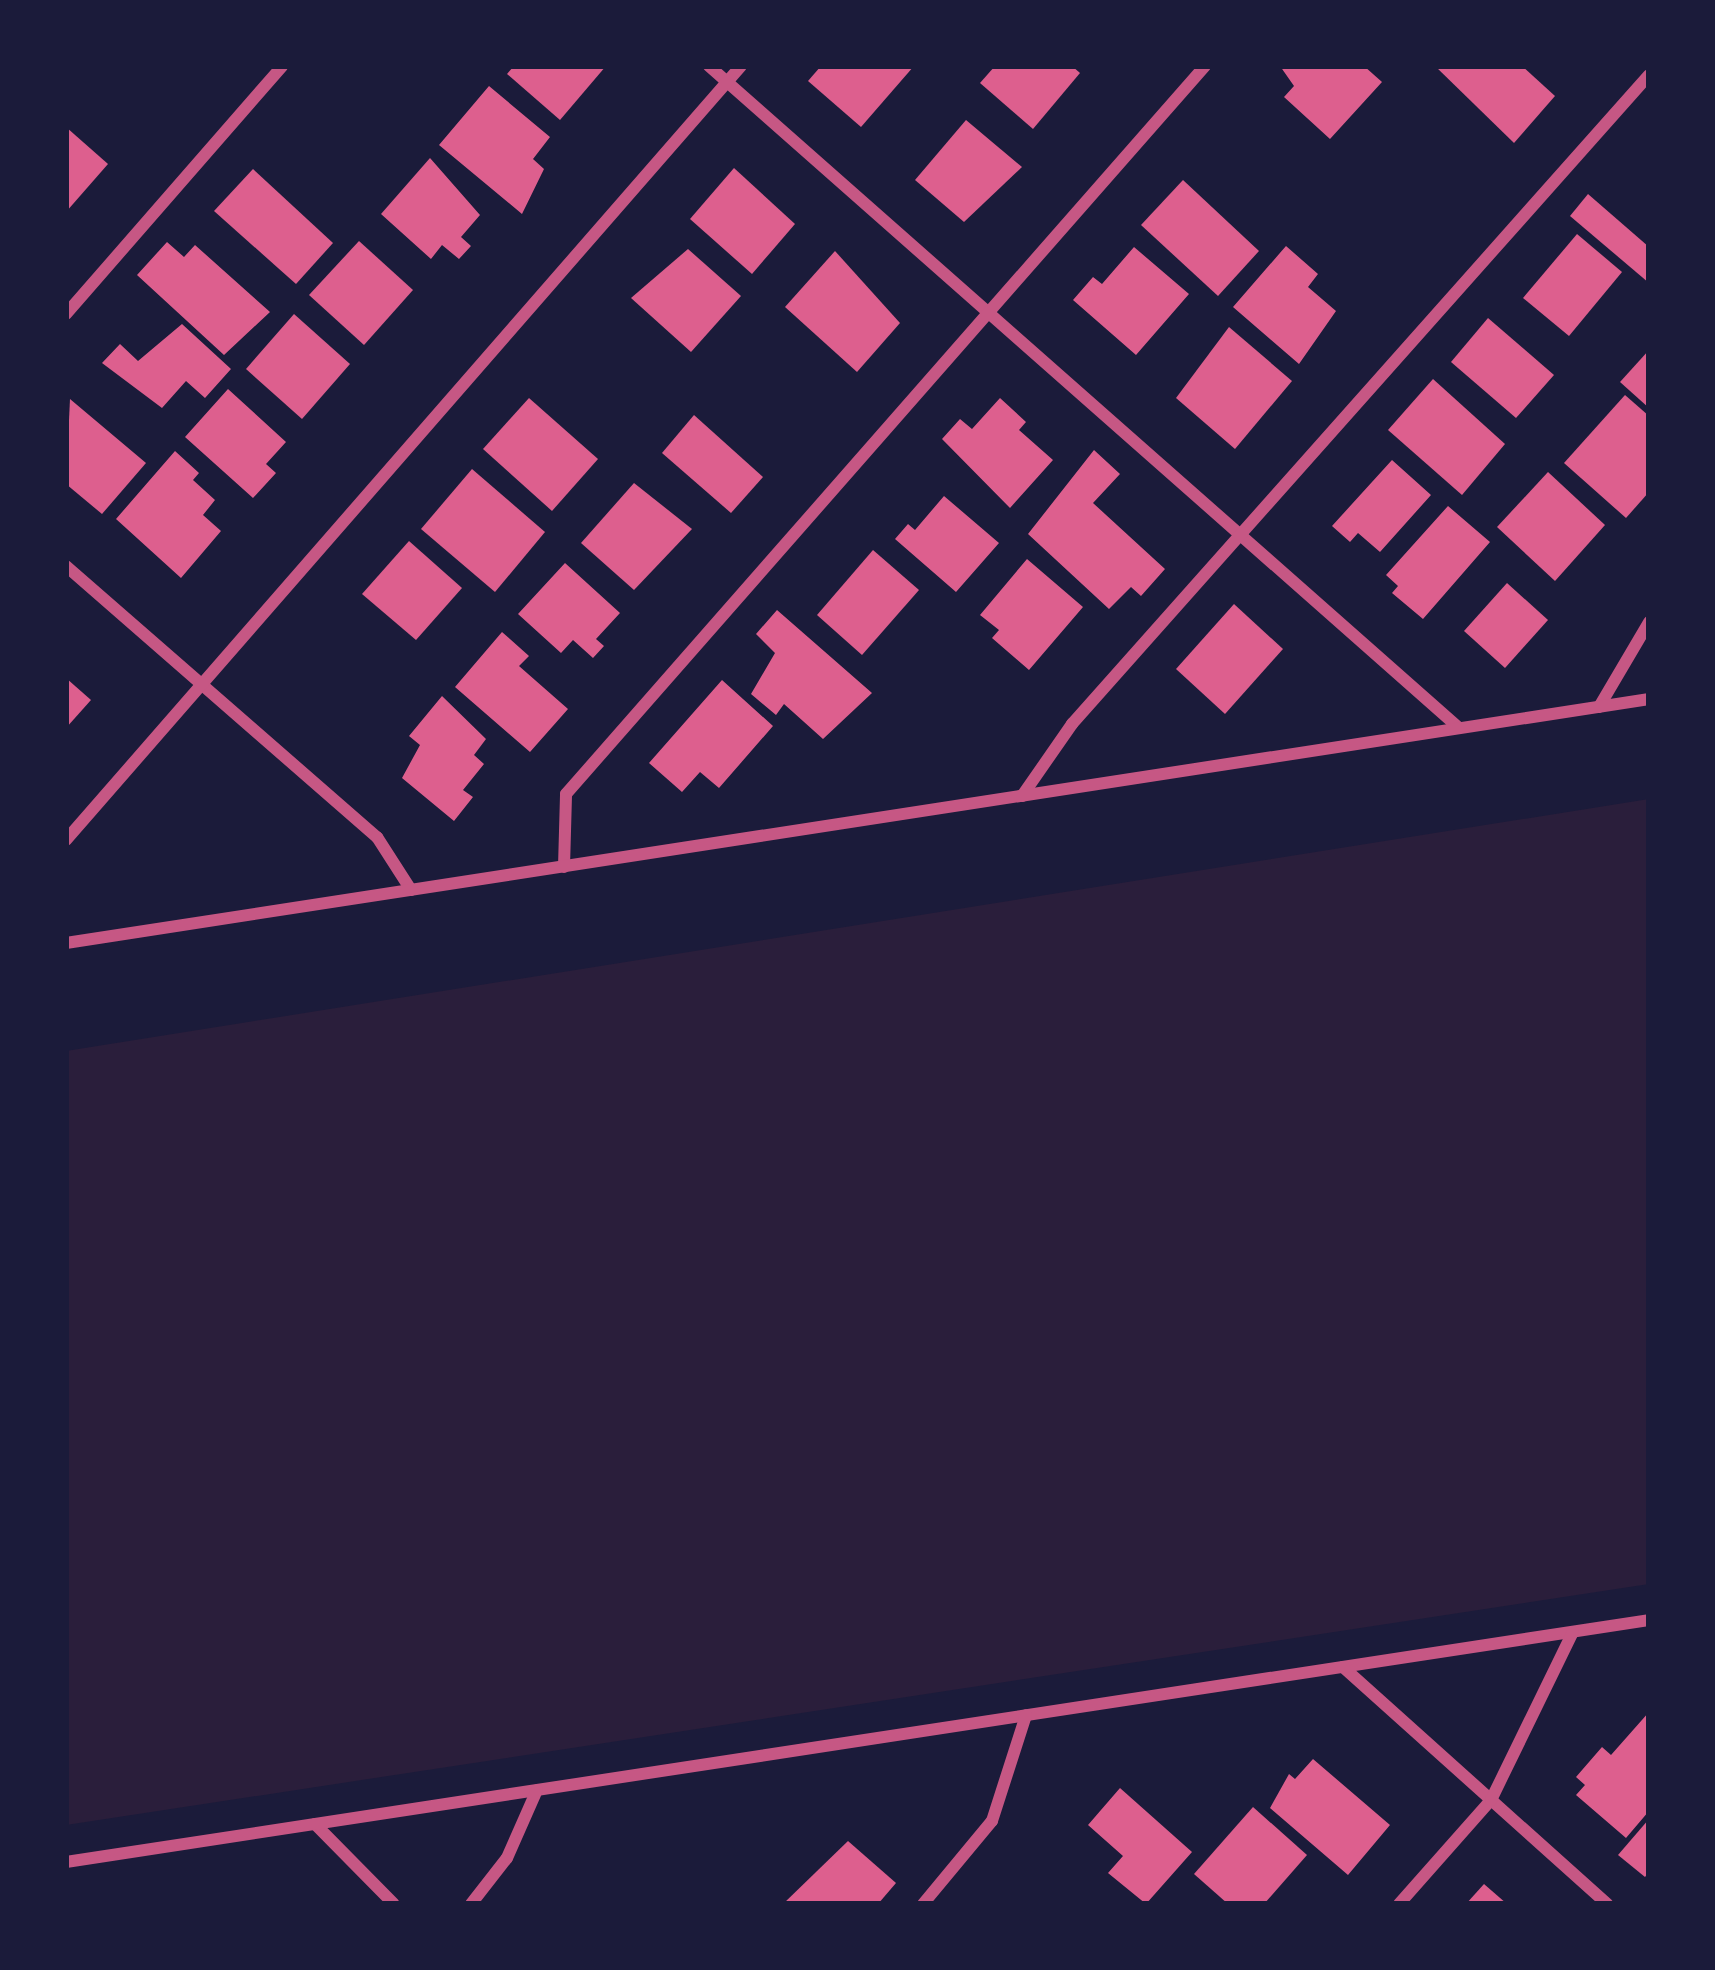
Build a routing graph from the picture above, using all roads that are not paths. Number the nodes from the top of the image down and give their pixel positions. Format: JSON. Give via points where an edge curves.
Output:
{"nodes":[{"id":1,"x":283,"y":66,"type":"edge"},
{"id":2,"x":709,"y":66,"type":"edge"},
{"id":3,"x":741,"y":66,"type":"edge"},
{"id":4,"x":1205,"y":66,"type":"edge"},
{"id":5,"x":1649,"y":75,"type":"edge"},
{"id":6,"x":728,"y":82,"type":"junction"},
{"id":7,"x":988,"y":313,"type":"junction"},
{"id":8,"x":66,"y":314,"type":"edge"},
{"id":9,"x":1244,"y":538,"type":"junction"},
{"id":10,"x":66,"y":566,"type":"edge"},
{"id":11,"x":1649,"y":622,"type":"edge"},
{"id":12,"x":203,"y":686,"type":"junction"},
{"id":13,"x":1649,"y":700,"type":"edge"},
{"id":14,"x":1599,"y":707,"type":"junction"},
{"id":15,"x":1459,"y":728,"type":"junction"},
{"id":16,"x":1022,"y":796,"type":"junction"},
{"id":17,"x":66,"y":840,"type":"edge"},
{"id":18,"x":564,"y":867,"type":"junction"},
{"id":19,"x":411,"y":890,"type":"junction"},
{"id":20,"x":66,"y":943,"type":"edge"},
{"id":21,"x":1649,"y":1620,"type":"edge"},
{"id":22,"x":1573,"y":1632,"type":"junction"},
{"id":23,"x":1343,"y":1667,"type":"junction"},
{"id":24,"x":1026,"y":1715,"type":"junction"},
{"id":25,"x":536,"y":1790,"type":"junction"},
{"id":26,"x":1491,"y":1800,"type":"junction"},
{"id":27,"x":315,"y":1824,"type":"junction"},
{"id":28,"x":66,"y":1862,"type":"edge"},
{"id":29,"x":394,"y":1904,"type":"edge"},
{"id":30,"x":472,"y":1904,"type":"edge"},
{"id":31,"x":923,"y":1904,"type":"edge"},
{"id":32,"x":1400,"y":1904,"type":"edge"},
{"id":33,"x":1607,"y":1904,"type":"edge"}],
"edges":[{"from":1,"to":8,"type":"street"},
{"from":2,"to":6,"type":"street"},
{"from":3,"to":6,"type":"street"},
{"from":4,"to":7,"type":"street"},
{"from":5,"to":9,"type":"street"},
{"from":6,"to":7,"type":"street"},
{"from":6,"to":12,"type":"street"},
{"from":7,"to":9,"type":"street"},
{"from":7,"to":18,"type":"street","via":[[566,794]]},
{"from":9,"to":15,"type":"street"},
{"from":9,"to":16,"type":"street","via":[[1072,724]]},
{"from":10,"to":12,"type":"street"},
{"from":11,"to":14,"type":"street"},
{"from":12,"to":17,"type":"street"},
{"from":12,"to":19,"type":"street","via":[[377,837]]},
{"from":13,"to":14,"type":"street"},
{"from":14,"to":15,"type":"street"},
{"from":15,"to":16,"type":"street"},
{"from":16,"to":18,"type":"street"},
{"from":18,"to":19,"type":"street"},
{"from":19,"to":20,"type":"street"},
{"from":21,"to":22,"type":"street"},
{"from":22,"to":23,"type":"street"},
{"from":22,"to":26,"type":"street"},
{"from":23,"to":24,"type":"street"},
{"from":23,"to":26,"type":"street"},
{"from":24,"to":25,"type":"street"},
{"from":24,"to":31,"type":"street","via":[[992,1820]]},
{"from":25,"to":27,"type":"street"},
{"from":25,"to":30,"type":"street","via":[[507,1858]]},
{"from":26,"to":32,"type":"street"},
{"from":26,"to":33,"type":"street"},
{"from":27,"to":28,"type":"street"},
{"from":27,"to":29,"type":"street"}]}
